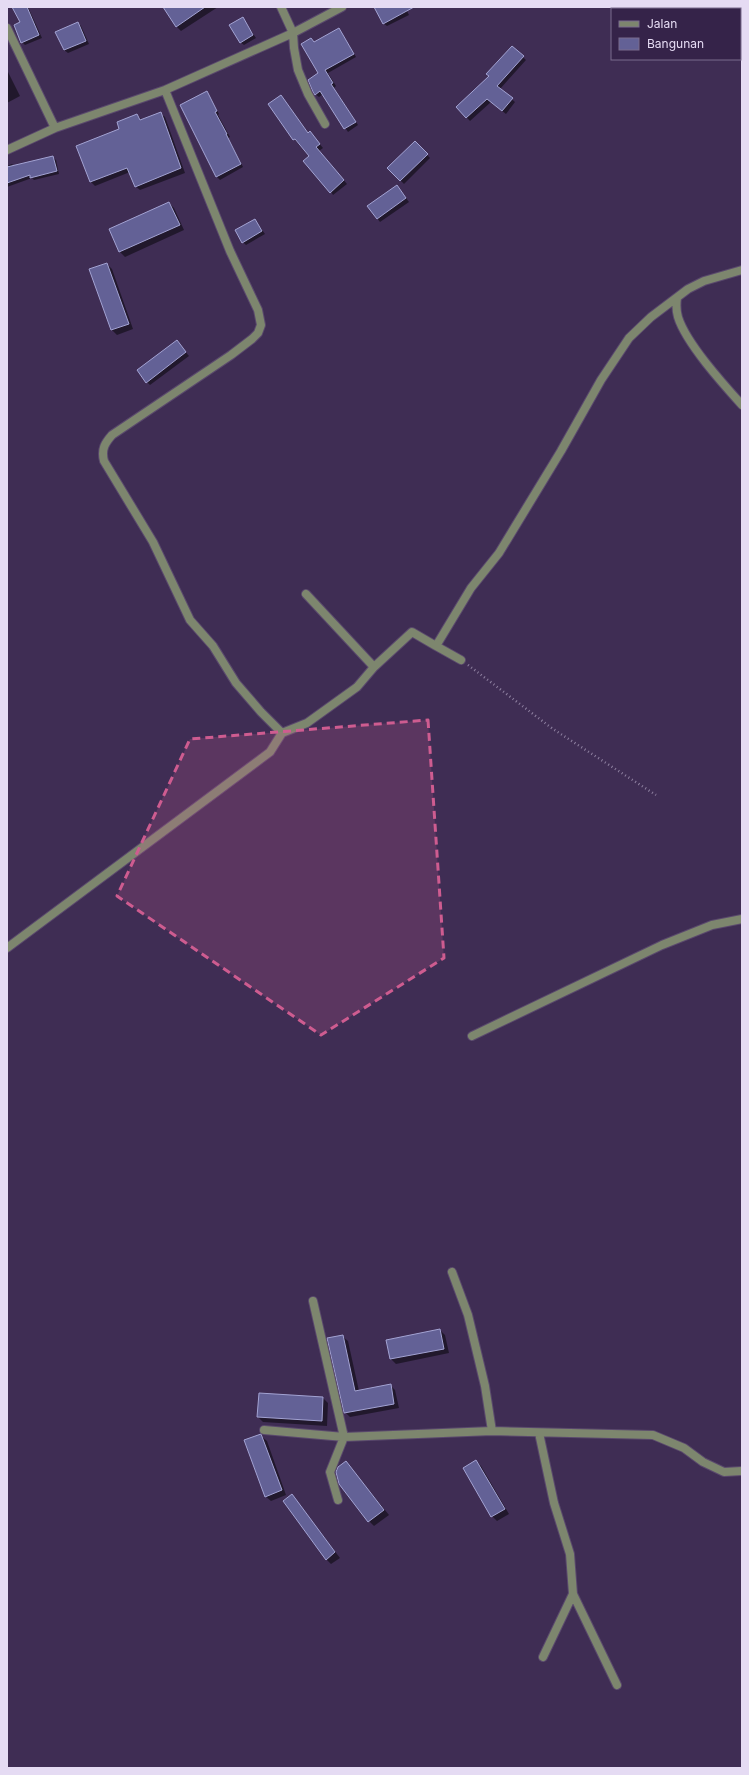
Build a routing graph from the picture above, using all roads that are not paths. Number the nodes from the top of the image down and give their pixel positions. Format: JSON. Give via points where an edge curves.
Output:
{"nodes":[{"id":1,"x":281,"y":7,"type":"edge"},
{"id":2,"x":342,"y":7,"type":"edge"},
{"id":3,"x":7,"y":28,"type":"edge"},
{"id":4,"x":293,"y":33,"type":"junction"},
{"id":5,"x":165,"y":90,"type":"junction"},
{"id":6,"x":325,"y":124,"type":"dead end"},
{"id":7,"x":56,"y":128,"type":"junction"},
{"id":8,"x":7,"y":150,"type":"edge"},
{"id":9,"x":742,"y":270,"type":"edge"},
{"id":10,"x":677,"y":298,"type":"junction"},
{"id":11,"x":742,"y":405,"type":"edge"},
{"id":12,"x":306,"y":594,"type":"dead end"},
{"id":13,"x":436,"y":646,"type":"junction"},
{"id":14,"x":461,"y":660,"type":"road end"},
{"id":15,"x":374,"y":668,"type":"junction"},
{"id":16,"x":282,"y":733,"type":"junction"},
{"id":17,"x":742,"y":919,"type":"edge"},
{"id":18,"x":7,"y":948,"type":"edge"},
{"id":19,"x":472,"y":1036,"type":"dead end"},
{"id":20,"x":452,"y":1272,"type":"dead end"},
{"id":21,"x":312,"y":1301,"type":"dead end"},
{"id":22,"x":264,"y":1430,"type":"dead end"},
{"id":23,"x":492,"y":1431,"type":"junction"},
{"id":24,"x":539,"y":1433,"type":"junction"},
{"id":25,"x":344,"y":1437,"type":"junction"},
{"id":26,"x":742,"y":1471,"type":"edge"},
{"id":27,"x":338,"y":1500,"type":"dead end"},
{"id":28,"x":573,"y":1594,"type":"junction"},
{"id":29,"x":543,"y":1657,"type":"dead end"},
{"id":30,"x":616,"y":1685,"type":"dead end"}],
"edges":[{"from":1,"to":4,"type":"street"},
{"from":2,"to":4,"type":"street"},
{"from":3,"to":7,"type":"street"},
{"from":4,"to":5,"type":"street"},
{"from":4,"to":6,"type":"street","via":[[298,70]]},
{"from":5,"to":7,"type":"street"},
{"from":5,"to":16,"type":"street","via":[[230,251],[258,310],[261,325],[252,339],[231,355],[112,435],[102,448],[102,455],[153,542],[190,620],[213,646],[236,682]]},
{"from":7,"to":8,"type":"street"},
{"from":9,"to":10,"type":"street","via":[[704,281]]},
{"from":10,"to":11,"type":"street","via":[[677,316],[685,333]]},
{"from":10,"to":13,"type":"street","via":[[651,317],[629,338],[616,356],[499,553],[471,588]]},
{"from":12,"to":15,"type":"street"},
{"from":13,"to":14,"type":"street"},
{"from":13,"to":15,"type":"street","via":[[412,632]]},
{"from":15,"to":16,"type":"street","via":[[357,687],[307,723]]},
{"from":16,"to":18,"type":"street","via":[[270,752]]},
{"from":17,"to":19,"type":"street","via":[[712,925],[662,945]]},
{"from":20,"to":23,"type":"street","via":[[468,1315],[485,1386]]},
{"from":21,"to":25,"type":"street"},
{"from":22,"to":25,"type":"street"},
{"from":23,"to":24,"type":"street"},
{"from":23,"to":25,"type":"street"},
{"from":24,"to":26,"type":"street","via":[[652,1435],[684,1448],[703,1462],[724,1472]]},
{"from":24,"to":28,"type":"street","via":[[554,1503],[570,1554]]},
{"from":25,"to":27,"type":"street","via":[[330,1472]]},
{"from":28,"to":29,"type":"street"},
{"from":28,"to":30,"type":"street"}]}
